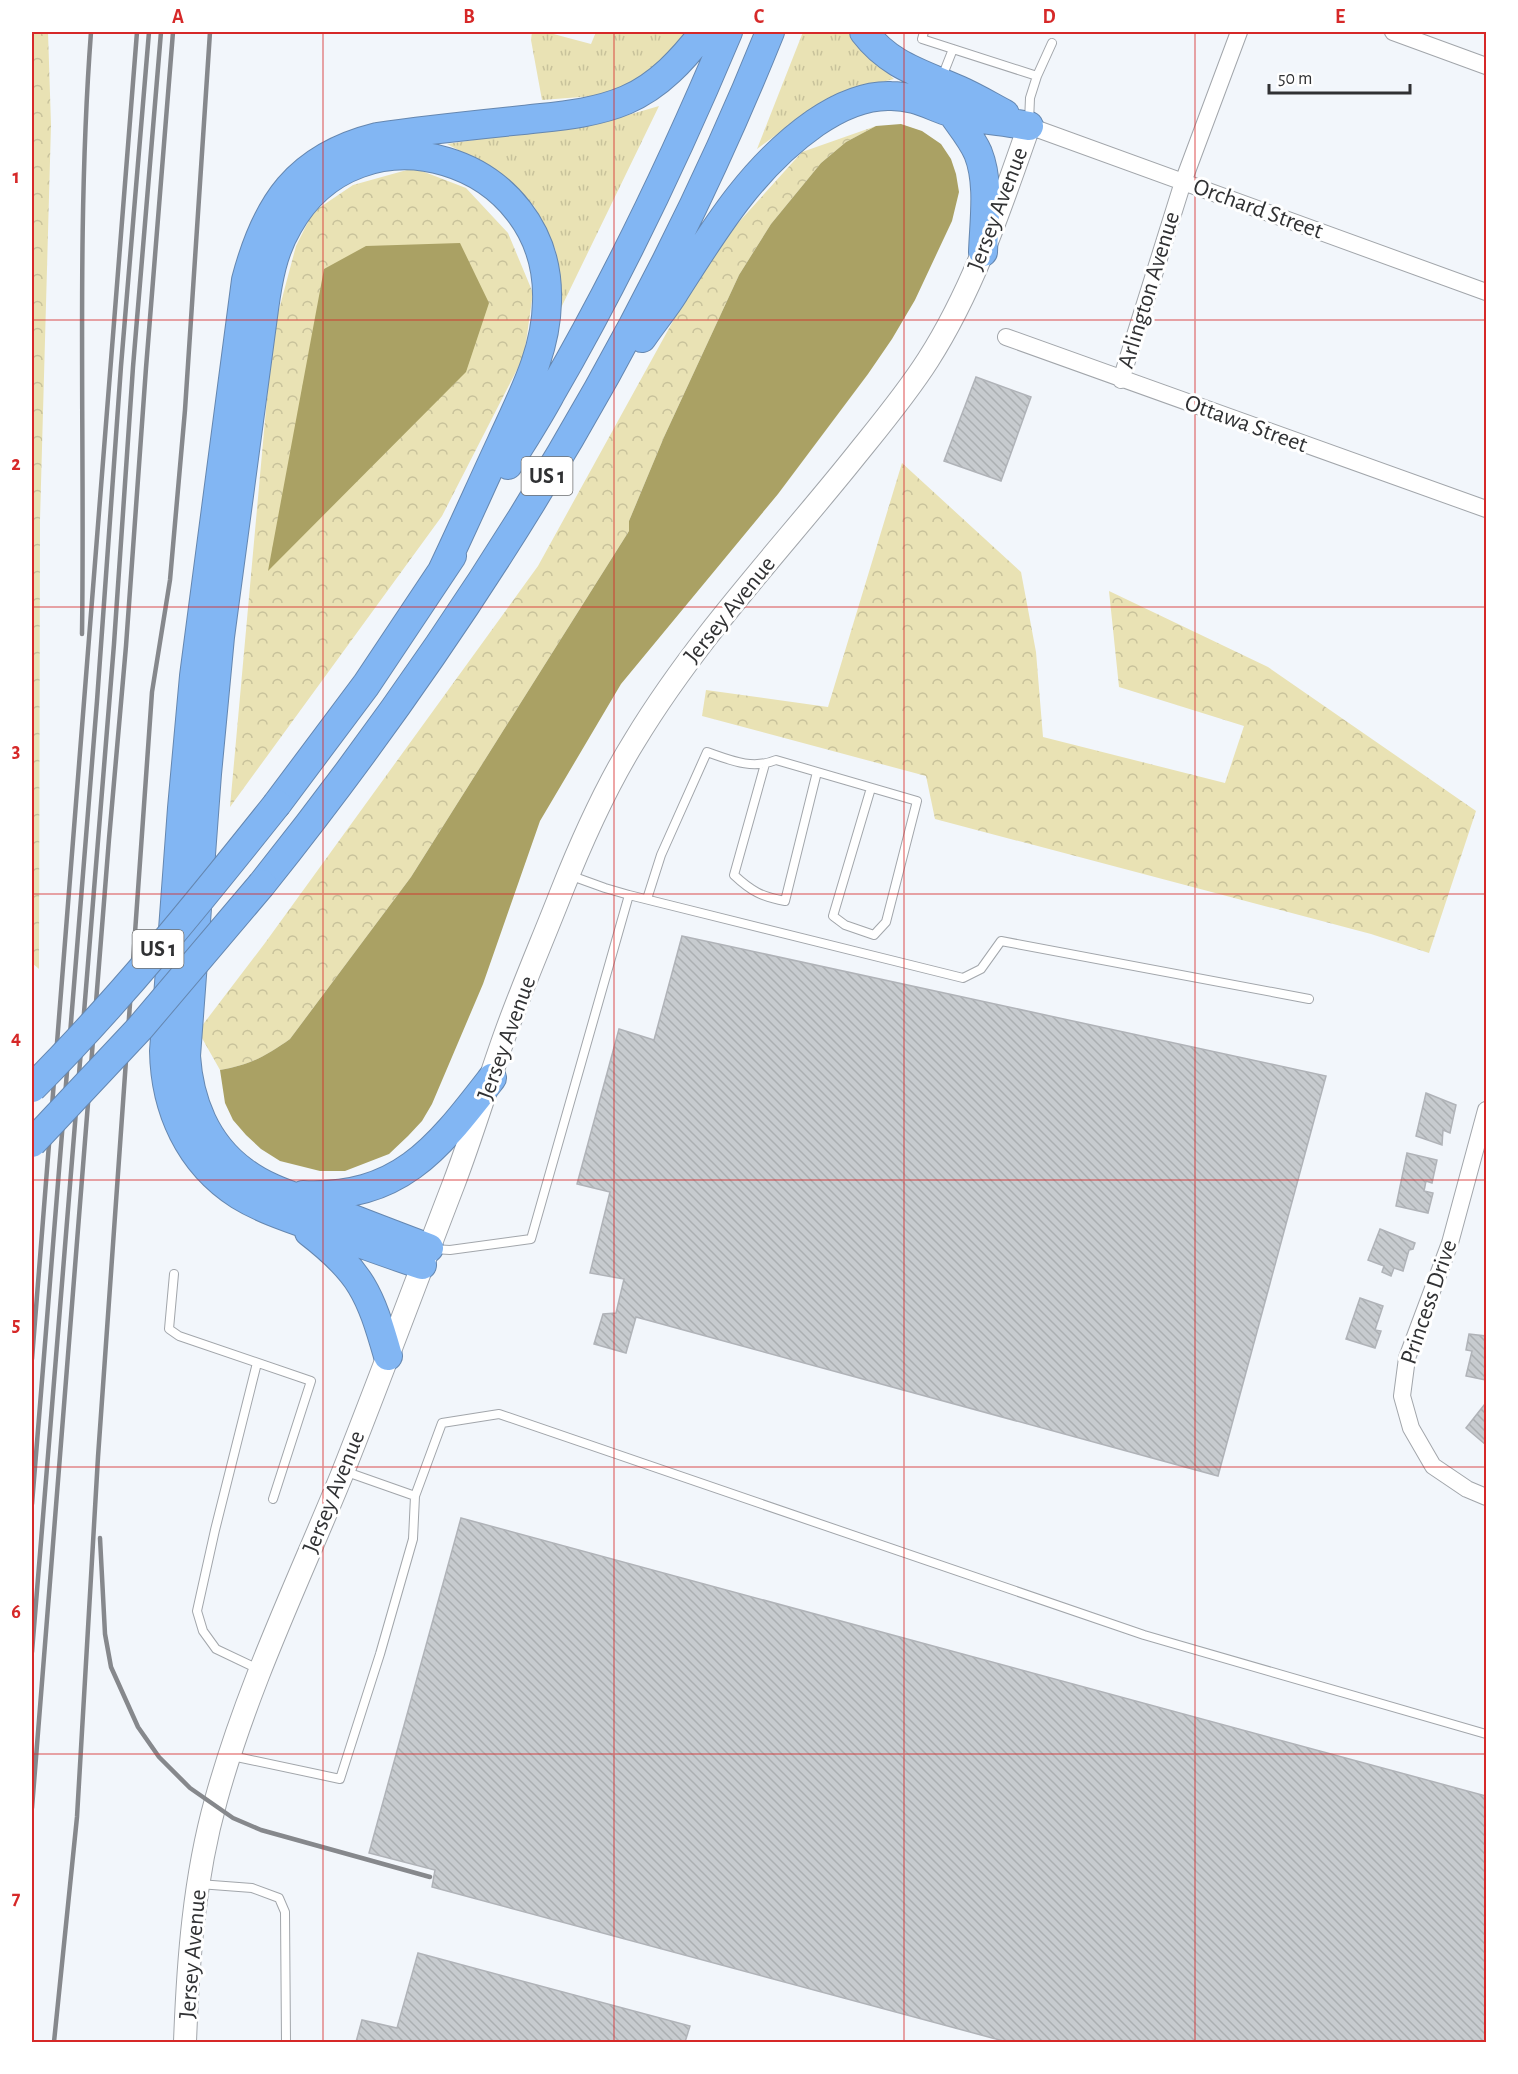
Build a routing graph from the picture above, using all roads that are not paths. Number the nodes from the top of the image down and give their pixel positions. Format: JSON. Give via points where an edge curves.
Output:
{"nodes":[{"id":1,"x":704,"y":32,"type":"edge"},
{"id":2,"x":728,"y":32,"type":"edge"},
{"id":3,"x":770,"y":32,"type":"edge"},
{"id":4,"x":864,"y":32,"type":"edge"},
{"id":5,"x":924,"y":32,"type":"edge"},
{"id":6,"x":1239,"y":32,"type":"edge"},
{"id":7,"x":1393,"y":32,"type":"edge"},
{"id":8,"x":1052,"y":43,"type":"dead end"},
{"id":9,"x":953,"y":49,"type":"junction"},
{"id":10,"x":1486,"y":66,"type":"edge"},
{"id":11,"x":1037,"y":76,"type":"junction"},
{"id":12,"x":940,"y":83,"type":"junction"},
{"id":13,"x":952,"y":113,"type":"junction"},
{"id":14,"x":1029,"y":126,"type":"junction"},
{"id":15,"x":1183,"y":182,"type":"junction"},
{"id":16,"x":982,"y":252,"type":"junction"},
{"id":17,"x":1486,"y":292,"type":"edge"},
{"id":18,"x":1006,"y":337,"type":"dead end"},
{"id":19,"x":1121,"y":380,"type":"junction"},
{"id":20,"x":578,"y":424,"type":"junction"},
{"id":21,"x":1486,"y":509,"type":"edge"},
{"id":22,"x":442,"y":571,"type":"junction"},
{"id":23,"x":765,"y":764,"type":"junction"},
{"id":24,"x":817,"y":772,"type":"junction"},
{"id":25,"x":871,"y":788,"type":"junction"},
{"id":26,"x":568,"y":875,"type":"junction"},
{"id":27,"x":629,"y":895,"type":"junction"},
{"id":28,"x":647,"y":899,"type":"junction"},
{"id":29,"x":1309,"y":999,"type":"dead end"},
{"id":30,"x":492,"y":1078,"type":"junction"},
{"id":31,"x":32,"y":1088,"type":"edge"},
{"id":32,"x":1486,"y":1110,"type":"edge"},
{"id":33,"x":32,"y":1143,"type":"edge"},
{"id":34,"x":291,"y":1207,"type":"junction"},
{"id":35,"x":426,"y":1257,"type":"junction"},
{"id":36,"x":174,"y":1274,"type":"dead end"},
{"id":37,"x":388,"y":1356,"type":"junction"},
{"id":38,"x":257,"y":1363,"type":"junction"},
{"id":39,"x":343,"y":1471,"type":"junction"},
{"id":40,"x":415,"y":1496,"type":"junction"},
{"id":41,"x":1486,"y":1497,"type":"edge"},
{"id":42,"x":273,"y":1499,"type":"dead end"},
{"id":43,"x":261,"y":1671,"type":"junction"},
{"id":44,"x":1486,"y":1734,"type":"edge"},
{"id":45,"x":229,"y":1755,"type":"junction"},
{"id":46,"x":199,"y":1884,"type":"junction"},
{"id":47,"x":185,"y":2043,"type":"edge"},
{"id":48,"x":286,"y":2043,"type":"edge"}],
"edges":[{"from":1,"to":34,"type":"highway","via":[[665,76],[640,93],[611,105],[578,114],[377,137],[343,148],[287,189],[267,218],[255,248],[241,309],[194,676],[165,1064],[176,1118],[202,1163],[240,1195]]},
{"from":2,"to":22,"type":"highway","number":"US 1","via":[[615,276],[550,396]]},
{"from":3,"to":20,"type":"highway","number":"US 1","via":[[687,218]]},
{"from":4,"to":12,"type":"highway","via":[[889,57]]},
{"from":5,"to":9,"type":"lane","via":[[922,39]]},
{"from":6,"to":15,"type":"street","name":"Arlington Avenue"},
{"from":7,"to":10,"type":"street"},
{"from":8,"to":11,"type":"lane"},
{"from":9,"to":11,"type":"lane"},
{"from":9,"to":12,"type":"lane"},
{"from":11,"to":14,"type":"lane","via":[[1030,98]]},
{"from":12,"to":14,"type":"highway"},
{"from":13,"to":14,"type":"highway"},
{"from":13,"to":16,"type":"highway","via":[[982,164]]},
{"from":13,"to":20,"type":"highway","via":[[915,99],[876,96],[825,116],[789,144],[756,174],[727,210],[673,295]]},
{"from":14,"to":15,"type":"street","name":"Orchard Street"},
{"from":14,"to":16,"type":"main road","name":"Jersey Avenue"},
{"from":15,"to":17,"type":"street","name":"Orchard Street"},
{"from":15,"to":19,"type":"street","name":"Arlington Avenue"},
{"from":16,"to":26,"type":"main road","name":"Jersey Avenue","via":[[963,299],[925,366],[704,640],[649,716],[617,770]]},
{"from":18,"to":19,"type":"street","name":"Ottawa Street"},
{"from":19,"to":21,"type":"street","name":"Ottawa Street"},
{"from":20,"to":33,"type":"highway","number":"US 1","bridge":true,"via":[[424,669],[321,809],[140,1028]]},
{"from":22,"to":31,"type":"highway","number":"US 1","bridge":true,"via":[[366,685],[277,804],[165,942]]},
{"from":22,"to":34,"type":"highway","via":[[539,354],[546,318],[545,270],[526,221],[491,184],[446,161],[421,156],[385,157],[352,168],[325,183],[288,225],[275,255],[262,320],[213,706],[186,1042],[187,1072],[201,1121],[219,1149]]},
{"from":23,"to":24,"type":"lane","via":[[776,760]]},
{"from":23,"to":24,"type":"lane","via":[[734,875],[765,897],[785,901]]},
{"from":23,"to":28,"type":"lane","via":[[744,764],[707,752],[661,855]]},
{"from":24,"to":25,"type":"lane"},
{"from":25,"to":25,"type":"lane","via":[[917,801],[886,922],[874,934],[845,925],[833,916]]},
{"from":26,"to":27,"type":"lane"},
{"from":26,"to":30,"type":"main road","name":"Jersey Avenue","via":[[506,1032]]},
{"from":27,"to":28,"type":"lane"},
{"from":27,"to":35,"type":"lane","via":[[531,1239]]},
{"from":28,"to":29,"type":"lane","via":[[963,978],[981,969],[1001,941]]},
{"from":30,"to":34,"type":"highway","via":[[443,1139],[398,1176],[368,1188],[325,1195]]},
{"from":30,"to":35,"type":"main road","name":"Jersey Avenue"},
{"from":32,"to":41,"type":"street","name":"Princess Drive","via":[[1450,1243],[1407,1358],[1402,1396],[1411,1428],[1433,1466]]},
{"from":34,"to":35,"type":"highway"},
{"from":34,"to":37,"type":"highway","via":[[361,1282]]},
{"from":35,"to":37,"type":"main road","name":"Jersey Avenue"},
{"from":36,"to":38,"type":"lane","via":[[169,1329]]},
{"from":37,"to":39,"type":"main road","name":"Jersey Avenue"},
{"from":38,"to":42,"type":"lane","via":[[311,1381]]},
{"from":38,"to":43,"type":"lane","via":[[197,1611],[203,1631],[216,1649]]},
{"from":39,"to":40,"type":"lane"},
{"from":39,"to":43,"type":"main road","name":"Jersey Avenue"},
{"from":40,"to":44,"type":"lane","via":[[442,1423],[499,1414],[1144,1635]]},
{"from":40,"to":45,"type":"lane","via":[[413,1539],[340,1779]]},
{"from":43,"to":45,"type":"main road","name":"Jersey Avenue"},
{"from":45,"to":46,"type":"main road","name":"Jersey Avenue","via":[[214,1805]]},
{"from":46,"to":47,"type":"main road","name":"Jersey Avenue","via":[[191,1937]]},
{"from":46,"to":48,"type":"lane","via":[[252,1888],[279,1898],[285,1912]]}]}
